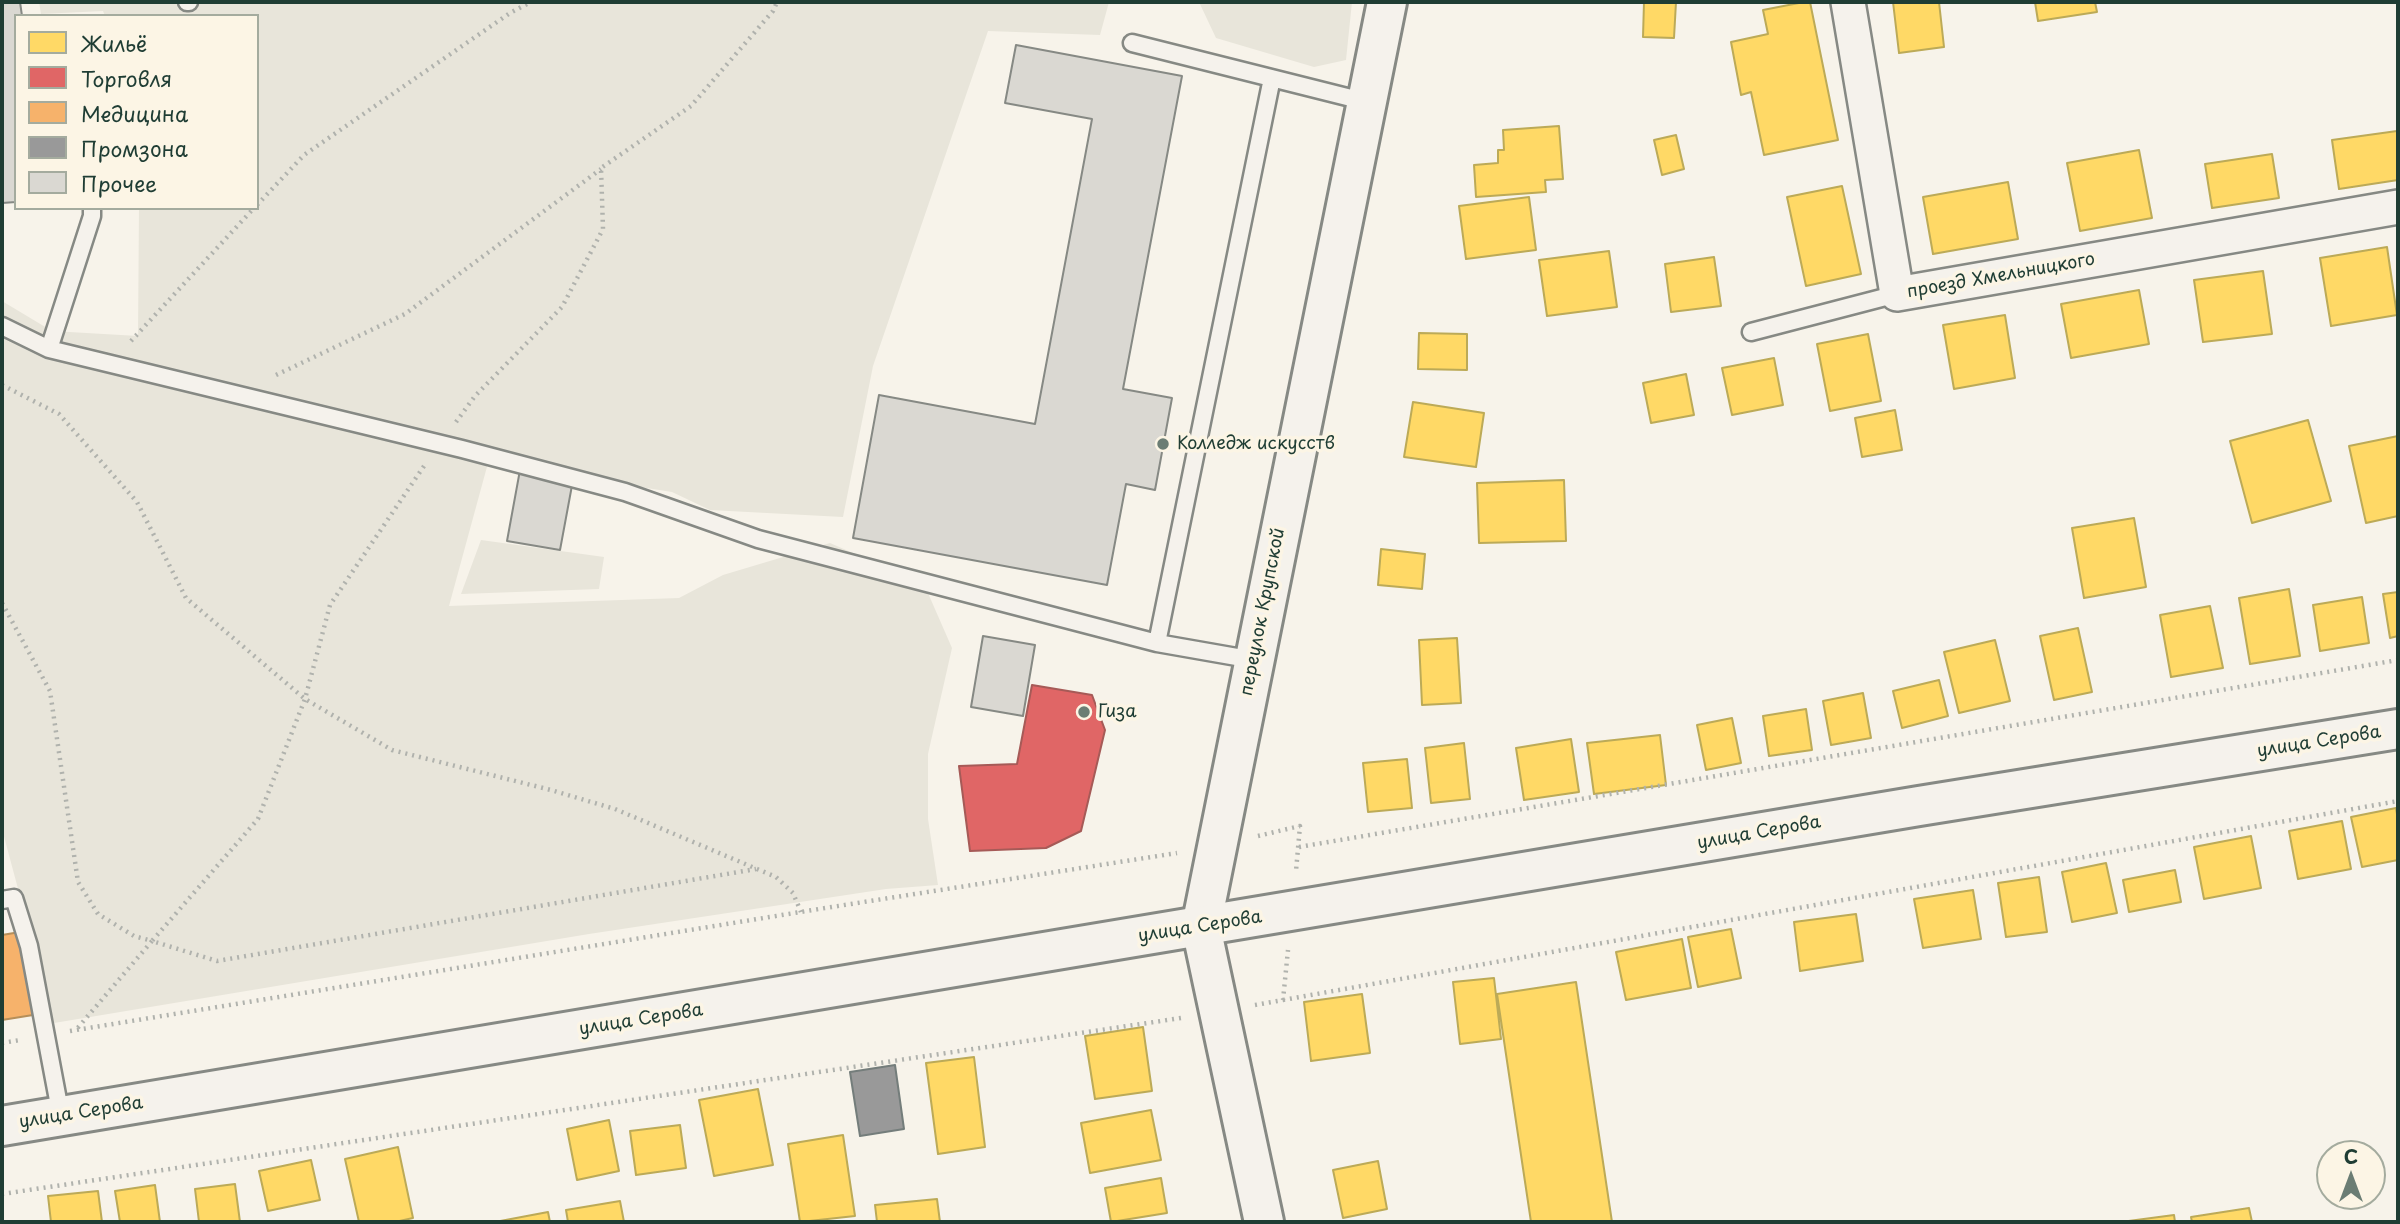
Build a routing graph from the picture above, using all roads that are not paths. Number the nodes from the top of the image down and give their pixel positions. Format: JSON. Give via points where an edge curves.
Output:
{"nodes":[{"id":1,"x":1387,"y":2,"type":"edge"},
{"id":2,"x":1848,"y":2,"type":"edge"},
{"id":3,"x":1132,"y":43,"type":"dead end"},
{"id":4,"x":1272,"y":78,"type":"junction"},
{"id":5,"x":1367,"y":102,"type":"junction"},
{"id":6,"x":2398,"y":207,"type":"edge"},
{"id":7,"x":92,"y":210,"type":"edge"},
{"id":8,"x":1897,"y":294,"type":"junction"},
{"id":9,"x":2,"y":326,"type":"edge"},
{"id":10,"x":1751,"y":332,"type":"dead end"},
{"id":11,"x":49,"y":349,"type":"junction"},
{"id":12,"x":1157,"y":643,"type":"junction"},
{"id":13,"x":1254,"y":660,"type":"junction"},
{"id":14,"x":2398,"y":729,"type":"edge"},
{"id":15,"x":2,"y":900,"type":"edge"},
{"id":16,"x":1201,"y":928,"type":"junction"},
{"id":17,"x":61,"y":1116,"type":"junction"},
{"id":18,"x":2,"y":1126,"type":"edge"},
{"id":19,"x":1264,"y":1222,"type":"edge"}],
"edges":[{"from":1,"to":5,"type":"main road","name":"переулок Крупской"},
{"from":2,"to":8,"type":"street","name":"проезд Хмельницкого"},
{"from":3,"to":4,"type":"lane"},
{"from":4,"to":5,"type":"lane"},
{"from":4,"to":12,"type":"lane"},
{"from":5,"to":13,"type":"main road","name":"переулок Крупской"},
{"from":6,"to":8,"type":"street","name":"проезд Хмельницкого"},
{"from":7,"to":11,"type":"lane"},
{"from":8,"to":10,"type":"lane"},
{"from":9,"to":11,"type":"lane"},
{"from":11,"to":12,"type":"lane","via":[[625,492],[758,539]]},
{"from":12,"to":13,"type":"lane"},
{"from":13,"to":16,"type":"main road","name":"переулок Крупской"},
{"from":14,"to":16,"type":"main road","name":"улица Серова"},
{"from":15,"to":17,"type":"lane","via":[[14,898],[29,946]]},
{"from":16,"to":17,"type":"main road","name":"улица Серова"},
{"from":16,"to":19,"type":"main road","name":"переулок Крупской"},
{"from":17,"to":18,"type":"main road","name":"улица Серова"}]}
